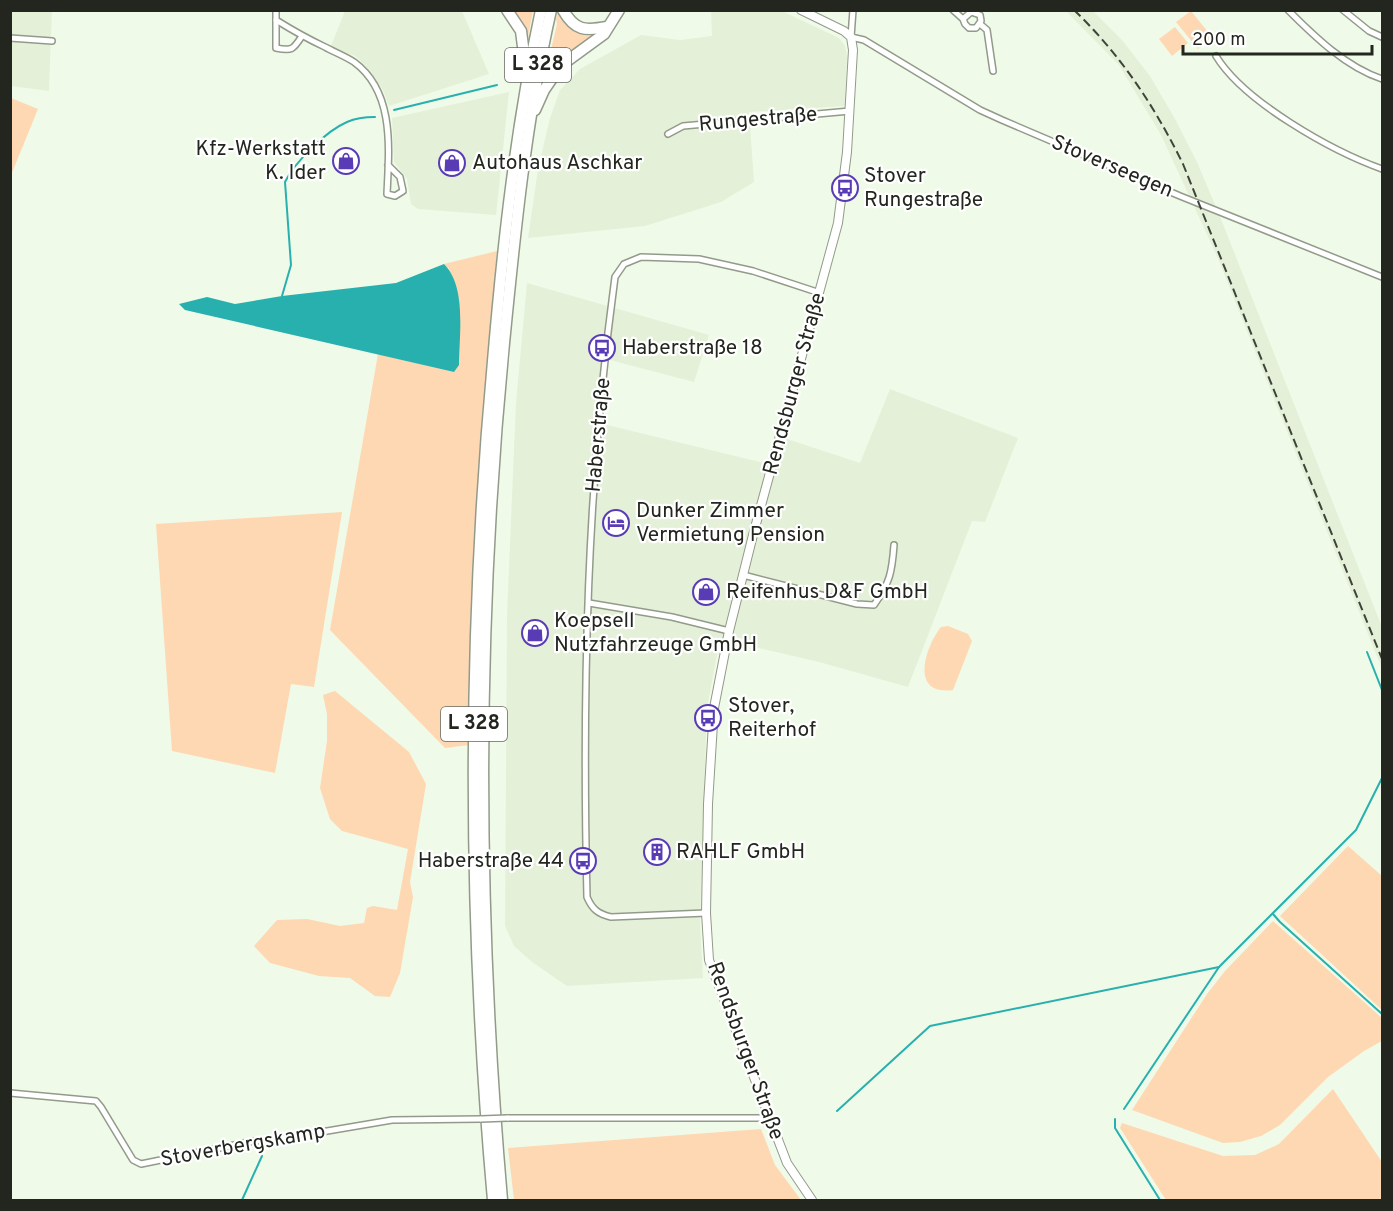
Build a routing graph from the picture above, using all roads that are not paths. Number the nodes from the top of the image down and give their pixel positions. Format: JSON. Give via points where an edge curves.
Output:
{"nodes":[{"id":1,"x":276,"y":10,"type":"edge"},
{"id":2,"x":507,"y":10,"type":"edge"},
{"id":3,"x":541,"y":10,"type":"edge"},
{"id":4,"x":551,"y":10,"type":"edge"},
{"id":5,"x":563,"y":10,"type":"edge"},
{"id":6,"x":619,"y":10,"type":"edge"},
{"id":7,"x":801,"y":10,"type":"edge"},
{"id":8,"x":853,"y":10,"type":"edge"},
{"id":9,"x":952,"y":10,"type":"edge"},
{"id":10,"x":1288,"y":10,"type":"edge"},
{"id":11,"x":1343,"y":10,"type":"edge"},
{"id":12,"x":963,"y":19,"type":"junction"},
{"id":13,"x":276,"y":20,"type":"junction"},
{"id":14,"x":980,"y":24,"type":"junction"},
{"id":15,"x":607,"y":27,"type":"junction"},
{"id":16,"x":302,"y":36,"type":"junction"},
{"id":17,"x":851,"y":37,"type":"junction"},
{"id":18,"x":1383,"y":37,"type":"edge"},
{"id":19,"x":10,"y":38,"type":"edge"},
{"id":20,"x":52,"y":41,"type":"dead end"},
{"id":21,"x":1216,"y":56,"type":"dead end"},
{"id":22,"x":993,"y":71,"type":"dead end"},
{"id":23,"x":1383,"y":79,"type":"edge"},
{"id":24,"x":522,"y":105,"type":"junction"},
{"id":25,"x":849,"y":111,"type":"junction"},
{"id":26,"x":529,"y":121,"type":"junction"},
{"id":27,"x":668,"y":134,"type":"dead end"},
{"id":28,"x":388,"y":165,"type":"junction"},
{"id":29,"x":1383,"y":169,"type":"edge"},
{"id":30,"x":1383,"y":277,"type":"edge"},
{"id":31,"x":820,"y":292,"type":"junction"},
{"id":32,"x":894,"y":545,"type":"dead end"},
{"id":33,"x":743,"y":575,"type":"junction"},
{"id":34,"x":589,"y":603,"type":"junction"},
{"id":35,"x":729,"y":631,"type":"junction"},
{"id":36,"x":706,"y":913,"type":"junction"},
{"id":37,"x":10,"y":1094,"type":"edge"},
{"id":38,"x":769,"y":1118,"type":"junction"},
{"id":39,"x":493,"y":1200,"type":"edge"},
{"id":40,"x":502,"y":1200,"type":"edge"},
{"id":41,"x":812,"y":1200,"type":"edge"}],
"edges":[{"from":1,"to":13,"type":"street"},
{"from":2,"to":24,"type":"highway","via":[[521,31],[526,56]]},
{"from":3,"to":24,"type":"highway","number":"L 328"},
{"from":4,"to":26,"type":"highway","number":"L 328"},
{"from":5,"to":15,"type":"highway","via":[[570,22],[580,28]]},
{"from":6,"to":15,"type":"highway"},
{"from":7,"to":17,"type":"street"},
{"from":8,"to":17,"type":"street","name":"Rendsburger Straße"},
{"from":9,"to":12,"type":"street"},
{"from":10,"to":23,"type":"street","via":[[1332,51]]},
{"from":11,"to":18,"type":"street"},
{"from":12,"to":14,"type":"street","via":[[969,28]]},
{"from":12,"to":14,"type":"street","via":[[975,13],[980,15]]},
{"from":13,"to":16,"type":"street"},
{"from":13,"to":16,"type":"street","via":[[276,48],[290,51]]},
{"from":14,"to":22,"type":"street","via":[[987,30]]},
{"from":15,"to":26,"type":"highway","via":[[604,34],[556,71]]},
{"from":16,"to":28,"type":"street","via":[[352,60],[373,81],[386,117]]},
{"from":17,"to":25,"type":"street","name":"Rendsburger Straße"},
{"from":17,"to":30,"type":"street","name":"Stoverseegen","via":[[864,40],[1002,120]]},
{"from":19,"to":20,"type":"street"},
{"from":21,"to":29,"type":"street","via":[[1225,71],[1278,114],[1339,151]]},
{"from":24,"to":39,"type":"highway","number":"L 328","via":[[503,248],[487,421],[475,671],[475,890]]},
{"from":25,"to":27,"type":"street","name":"Rungestraße","via":[[683,126]]},
{"from":25,"to":31,"type":"street","name":"Rendsburger Straße","via":[[838,223]]},
{"from":26,"to":40,"type":"highway","number":"L 328","via":[[515,225],[493,465],[484,675],[486,925]]},
{"from":28,"to":28,"type":"street","via":[[387,194],[395,196],[403,191],[400,177]]},
{"from":31,"to":33,"type":"street","name":"Rendsburger Straße"},
{"from":31,"to":34,"type":"street","name":"Haberstraße","via":[[699,259],[641,257],[624,264],[615,277],[599,423]]},
{"from":32,"to":33,"type":"street","via":[[892,571],[874,605]]},
{"from":33,"to":35,"type":"street","name":"Rendsburger Straße"},
{"from":34,"to":35,"type":"street"},
{"from":34,"to":36,"type":"street","name":"Haberstraße","via":[[584,777],[586,897],[597,912],[611,917]]},
{"from":35,"to":36,"type":"street","name":"Rendsburger Straße","via":[[714,708]]},
{"from":36,"to":38,"type":"street","name":"Rendsburger Straße","via":[[709,960]]},
{"from":37,"to":38,"type":"street","name":"Stoverbergskamp","bridge":true,"via":[[96,1101],[133,1160],[141,1164],[254,1141],[392,1120]]},
{"from":38,"to":41,"type":"street","name":"Rendsburger Straße","via":[[787,1163]]}]}
